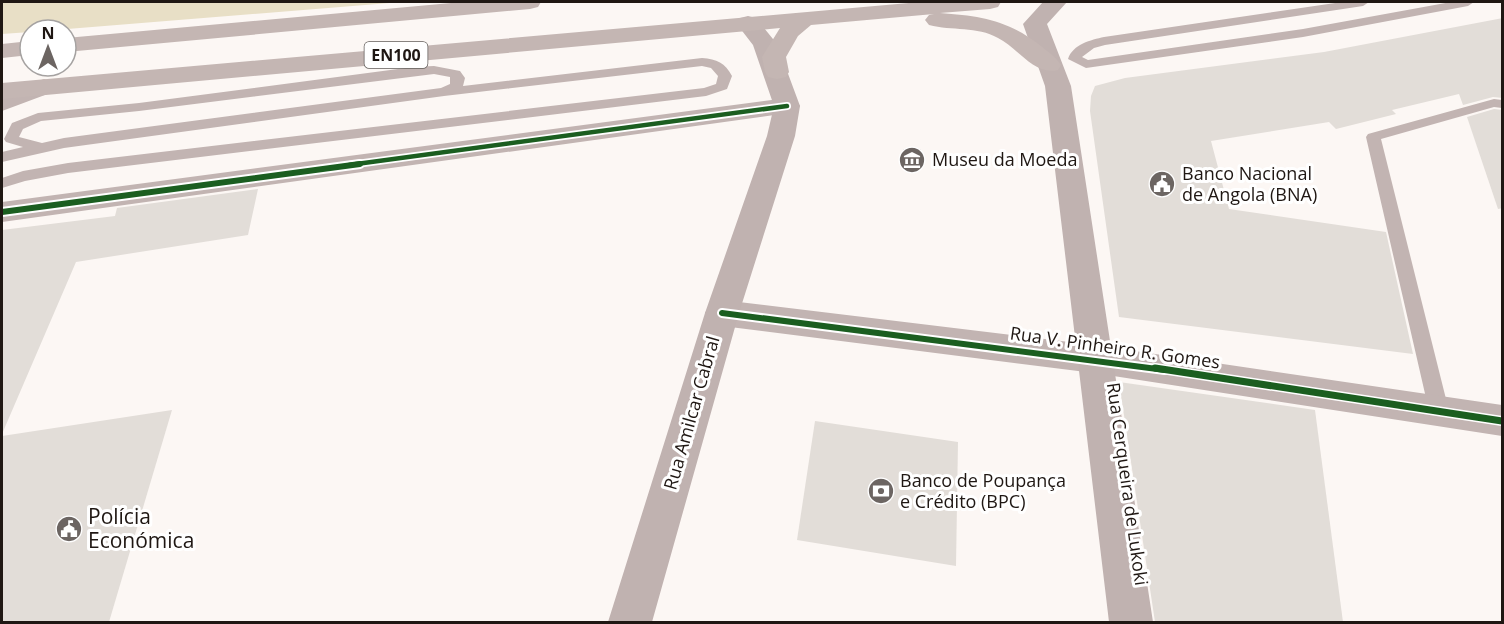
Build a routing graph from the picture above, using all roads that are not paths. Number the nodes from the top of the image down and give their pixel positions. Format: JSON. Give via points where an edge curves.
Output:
{"nodes":[{"id":1,"x":530,"y":2,"type":"edge"},
{"id":2,"x":990,"y":2,"type":"edge"},
{"id":3,"x":1056,"y":2,"type":"edge"},
{"id":4,"x":1363,"y":2,"type":"edge"},
{"id":5,"x":1468,"y":2,"type":"edge"},
{"id":6,"x":726,"y":4,"type":"dead end"},
{"id":7,"x":840,"y":14,"type":"junction"},
{"id":8,"x":807,"y":17,"type":"junction"},
{"id":9,"x":748,"y":23,"type":"junction"},
{"id":10,"x":78,"y":44,"type":"edge"},
{"id":11,"x":18,"y":49,"type":"edge"},
{"id":12,"x":2,"y":51,"type":"edge"},
{"id":13,"x":1086,"y":64,"type":"junction"},
{"id":14,"x":777,"y":72,"type":"junction"},
{"id":15,"x":1054,"y":75,"type":"junction"},
{"id":16,"x":44,"y":87,"type":"junction"},
{"id":17,"x":2,"y":91,"type":"edge"},
{"id":18,"x":444,"y":92,"type":"junction"},
{"id":19,"x":2,"y":103,"type":"edge"},
{"id":20,"x":1503,"y":104,"type":"edge"},
{"id":21,"x":784,"y":121,"type":"junction"},
{"id":22,"x":38,"y":147,"type":"junction"},
{"id":23,"x":2,"y":157,"type":"edge"},
{"id":24,"x":2,"y":183,"type":"edge"},
{"id":25,"x":2,"y":212,"type":"edge"},
{"id":26,"x":722,"y":313,"type":"junction"},
{"id":27,"x":1094,"y":359,"type":"junction"},
{"id":28,"x":1439,"y":411,"type":"junction"},
{"id":29,"x":1503,"y":421,"type":"edge"},
{"id":30,"x":630,"y":622,"type":"edge"},
{"id":31,"x":1131,"y":622,"type":"edge"}],
"edges":[{"from":1,"to":10,"type":"main road","number":"EN100"},
{"from":2,"to":7,"type":"main road","number":"EN100"},
{"from":3,"to":15,"type":"street","name":"Rua Cerqueira de Lukoki","via":[[1035,24]]},
{"from":4,"to":13,"type":"lane","via":[[1104,41],[1089,45],[1075,56]]},
{"from":5,"to":13,"type":"lane","via":[[1291,34]]},
{"from":6,"to":9,"type":"main road"},
{"from":7,"to":8,"type":"main road","number":"EN100"},
{"from":7,"to":15,"type":"main road","via":[[973,22],[1014,37]]},
{"from":8,"to":9,"type":"main road","number":"EN100"},
{"from":8,"to":14,"type":"main road","via":[[789,32],[774,57]]},
{"from":9,"to":14,"type":"street","via":[[765,44]]},
{"from":9,"to":16,"type":"main road","number":"EN100"},
{"from":11,"to":12,"type":"main road"},
{"from":13,"to":15,"type":"lane"},
{"from":14,"to":21,"type":"street"},
{"from":15,"to":27,"type":"street","name":"Rua Cerqueira de Lukoki"},
{"from":16,"to":17,"type":"main road","number":"EN100"},
{"from":16,"to":19,"type":"street"},
{"from":18,"to":22,"type":"lane"},
{"from":18,"to":22,"type":"lane","via":[[456,86],[455,74],[413,71],[38,117],[17,126],[11,134],[11,139]]},
{"from":18,"to":24,"type":"lane","via":[[702,62],[721,67],[725,76],[722,86],[706,92],[68,168]]},
{"from":20,"to":28,"type":"lane","via":[[1494,103],[1372,137]]},
{"from":21,"to":25,"type":"street"},
{"from":21,"to":26,"type":"street","name":"Rua Amilcar Cabral"},
{"from":22,"to":23,"type":"lane"},
{"from":26,"to":27,"type":"street","name":"Rua V. Pinheiro R. Gomes"},
{"from":26,"to":30,"type":"street","name":"Rua Amilcar Cabral"},
{"from":27,"to":28,"type":"street","name":"Rua V. Pinheiro R. Gomes"},
{"from":27,"to":31,"type":"street","name":"Rua Cerqueira de Lukoki"},
{"from":28,"to":29,"type":"street","name":"Rua V. Pinheiro R. Gomes"}]}
